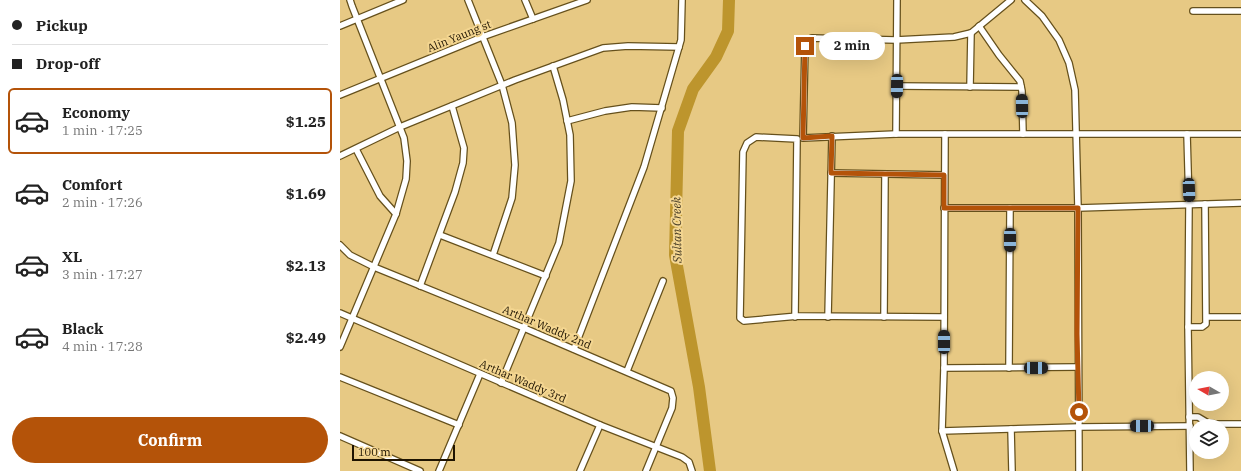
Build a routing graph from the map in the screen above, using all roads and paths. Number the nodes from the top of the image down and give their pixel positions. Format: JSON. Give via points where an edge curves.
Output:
{"nodes":[{"id":1,"x":350,"y":0,"type":"edge"},
{"id":2,"x":403,"y":0,"type":"edge"},
{"id":3,"x":468,"y":0,"type":"edge"},
{"id":4,"x":525,"y":0,"type":"edge"},
{"id":5,"x":584,"y":0,"type":"edge"},
{"id":6,"x":682,"y":0,"type":"edge"},
{"id":7,"x":897,"y":0,"type":"edge"},
{"id":8,"x":1011,"y":0,"type":"edge"},
{"id":9,"x":1025,"y":0,"type":"edge"},
{"id":10,"x":1193,"y":10,"type":"dead end"},
{"id":11,"x":1241,"y":11,"type":"edge"},
{"id":12,"x":357,"y":19,"type":"junction"},
{"id":13,"x":533,"y":19,"type":"junction"},
{"id":14,"x":340,"y":26,"type":"edge"},
{"id":15,"x":980,"y":26,"type":"junction"},
{"id":16,"x":971,"y":33,"type":"junction"},
{"id":17,"x":482,"y":37,"type":"junction"},
{"id":18,"x":896,"y":40,"type":"junction"},
{"id":19,"x":679,"y":47,"type":"junction"},
{"id":20,"x":553,"y":66,"type":"junction"},
{"id":21,"x":381,"y":79,"type":"junction"},
{"id":22,"x":502,"y":86,"type":"junction"},
{"id":23,"x":897,"y":86,"type":"junction"},
{"id":24,"x":970,"y":87,"type":"junction"},
{"id":25,"x":1021,"y":87,"type":"junction"},
{"id":26,"x":340,"y":95,"type":"edge"},
{"id":27,"x":452,"y":106,"type":"junction"},
{"id":28,"x":662,"y":108,"type":"junction"},
{"id":29,"x":567,"y":121,"type":"junction"},
{"id":30,"x":400,"y":127,"type":"junction"},
{"id":31,"x":896,"y":134,"type":"junction"},
{"id":32,"x":945,"y":134,"type":"junction"},
{"id":33,"x":1023,"y":134,"type":"junction"},
{"id":34,"x":1077,"y":134,"type":"junction"},
{"id":35,"x":1187,"y":134,"type":"junction"},
{"id":36,"x":1241,"y":134,"type":"edge"},
{"id":37,"x":832,"y":136,"type":"junction"},
{"id":38,"x":803,"y":138,"type":"junction"},
{"id":39,"x":797,"y":139,"type":"junction"},
{"id":40,"x":356,"y":149,"type":"junction"},
{"id":41,"x":340,"y":156,"type":"edge"},
{"id":42,"x":831,"y":173,"type":"junction"},
{"id":43,"x":885,"y":174,"type":"junction"},
{"id":44,"x":944,"y":175,"type":"junction"},
{"id":45,"x":1241,"y":203,"type":"edge"},
{"id":46,"x":1189,"y":204,"type":"junction"},
{"id":47,"x":1204,"y":204,"type":"junction"},
{"id":48,"x":944,"y":208,"type":"junction"},
{"id":49,"x":1010,"y":208,"type":"junction"},
{"id":50,"x":1078,"y":208,"type":"junction"},
{"id":51,"x":396,"y":214,"type":"junction"},
{"id":52,"x":440,"y":235,"type":"junction"},
{"id":53,"x":340,"y":244,"type":"edge"},
{"id":54,"x":493,"y":255,"type":"junction"},
{"id":55,"x":374,"y":267,"type":"junction"},
{"id":56,"x":546,"y":276,"type":"junction"},
{"id":57,"x":663,"y":280,"type":"dead end"},
{"id":58,"x":420,"y":286,"type":"junction"},
{"id":59,"x":340,"y":313,"type":"edge"},
{"id":60,"x":944,"y":316,"type":"junction"},
{"id":61,"x":795,"y":317,"type":"junction"},
{"id":62,"x":828,"y":317,"type":"junction"},
{"id":63,"x":884,"y":317,"type":"junction"},
{"id":64,"x":1207,"y":317,"type":"junction"},
{"id":65,"x":352,"y":318,"type":"junction"},
{"id":66,"x":1241,"y":318,"type":"edge"},
{"id":67,"x":1188,"y":327,"type":"junction"},
{"id":68,"x":524,"y":328,"type":"junction"},
{"id":69,"x":340,"y":347,"type":"edge"},
{"id":70,"x":574,"y":349,"type":"junction"},
{"id":71,"x":1078,"y":367,"type":"junction"},
{"id":72,"x":944,"y":368,"type":"junction"},
{"id":73,"x":1009,"y":368,"type":"junction"},
{"id":74,"x":627,"y":371,"type":"junction"},
{"id":75,"x":480,"y":374,"type":"junction"},
{"id":76,"x":340,"y":377,"type":"edge"},
{"id":77,"x":501,"y":383,"type":"junction"},
{"id":78,"x":1189,"y":417,"type":"joint"},
{"id":79,"x":600,"y":424,"type":"junction"},
{"id":80,"x":1241,"y":424,"type":"edge"},
{"id":81,"x":459,"y":425,"type":"junction"},
{"id":82,"x":1189,"y":426,"type":"edge"},
{"id":83,"x":1079,"y":427,"type":"junction"},
{"id":84,"x":1012,"y":429,"type":"junction"},
{"id":85,"x":942,"y":431,"type":"junction"},
{"id":86,"x":340,"y":436,"type":"edge"},
{"id":87,"x":656,"y":447,"type":"junction"},
{"id":88,"x":1190,"y":459,"type":"edge"},
{"id":89,"x":420,"y":471,"type":"edge"},
{"id":90,"x":439,"y":471,"type":"edge"},
{"id":91,"x":580,"y":471,"type":"edge"},
{"id":92,"x":646,"y":471,"type":"edge"},
{"id":93,"x":692,"y":471,"type":"edge"},
{"id":94,"x":954,"y":471,"type":"edge"},
{"id":95,"x":1012,"y":471,"type":"edge"},
{"id":96,"x":1079,"y":471,"type":"edge"},
{"id":97,"x":1190,"y":471,"type":"edge"}],
"edges":[{"from":1,"to":12,"type":"street"},
{"from":2,"to":12,"type":"street"},
{"from":3,"to":17,"type":"street"},
{"from":4,"to":13,"type":"street"},
{"from":5,"to":13,"type":"street","name":"Alin Yaung st"},
{"from":6,"to":19,"type":"street","via":[[682,40]]},
{"from":7,"to":18,"type":"street"},
{"from":8,"to":15,"type":"street"},
{"from":9,"to":34,"type":"street","via":[[1042,16],[1059,40],[1069,63],[1075,90]]},
{"from":10,"to":11,"type":"street"},
{"from":12,"to":14,"type":"street"},
{"from":12,"to":21,"type":"street"},
{"from":13,"to":17,"type":"street","name":"Alin Yaung st"},
{"from":15,"to":16,"type":"street"},
{"from":15,"to":25,"type":"street","via":[[1020,81]]},
{"from":16,"to":18,"type":"street","via":[[954,37]]},
{"from":16,"to":24,"type":"street"},
{"from":17,"to":21,"type":"street","name":"Alin Yaung st"},
{"from":17,"to":22,"type":"street"},
{"from":18,"to":23,"type":"street"},
{"from":18,"to":38,"type":"street","via":[[807,40]]},
{"from":19,"to":20,"type":"street","via":[[603,48]]},
{"from":19,"to":28,"type":"street"},
{"from":20,"to":22,"type":"street"},
{"from":20,"to":29,"type":"street"},
{"from":21,"to":26,"type":"street","name":"Alin Yaung st"},
{"from":21,"to":30,"type":"street"},
{"from":22,"to":27,"type":"street"},
{"from":22,"to":54,"type":"street","via":[[512,123],[514,165],[512,198]]},
{"from":23,"to":24,"type":"street"},
{"from":23,"to":31,"type":"street"},
{"from":24,"to":25,"type":"street"},
{"from":25,"to":33,"type":"street"},
{"from":27,"to":30,"type":"street"},
{"from":27,"to":52,"type":"street","via":[[464,148],[463,163]]},
{"from":28,"to":29,"type":"street","via":[[605,111]]},
{"from":28,"to":70,"type":"street","via":[[621,230]]},
{"from":29,"to":56,"type":"street","via":[[570,135],[571,181],[559,243]]},
{"from":30,"to":40,"type":"street"},
{"from":30,"to":51,"type":"street","via":[[407,161],[406,178]]},
{"from":31,"to":32,"type":"street"},
{"from":31,"to":37,"type":"street"},
{"from":32,"to":33,"type":"street"},
{"from":32,"to":44,"type":"street"},
{"from":33,"to":34,"type":"street"},
{"from":34,"to":35,"type":"street"},
{"from":34,"to":50,"type":"street"},
{"from":35,"to":36,"type":"street"},
{"from":35,"to":46,"type":"street"},
{"from":37,"to":38,"type":"street"},
{"from":37,"to":42,"type":"street"},
{"from":38,"to":39,"type":"street"},
{"from":39,"to":61,"type":"street"},
{"from":39,"to":61,"type":"street","via":[[756,137],[747,143],[743,152],[740,318],[744,321]]},
{"from":40,"to":41,"type":"street"},
{"from":40,"to":51,"type":"street","via":[[380,196]]},
{"from":42,"to":43,"type":"street"},
{"from":42,"to":62,"type":"street"},
{"from":43,"to":44,"type":"street"},
{"from":43,"to":63,"type":"street"},
{"from":44,"to":48,"type":"street"},
{"from":45,"to":47,"type":"street"},
{"from":46,"to":47,"type":"street"},
{"from":46,"to":50,"type":"street"},
{"from":46,"to":67,"type":"street"},
{"from":47,"to":64,"type":"street"},
{"from":48,"to":49,"type":"street"},
{"from":48,"to":60,"type":"street"},
{"from":49,"to":50,"type":"street"},
{"from":49,"to":73,"type":"street"},
{"from":50,"to":71,"type":"street"},
{"from":51,"to":55,"type":"street"},
{"from":52,"to":54,"type":"street"},
{"from":52,"to":58,"type":"street"},
{"from":53,"to":55,"type":"street","name":"Arthar Waddy 2nd","via":[[350,255]]},
{"from":54,"to":56,"type":"street"},
{"from":55,"to":58,"type":"street","name":"Arthar Waddy 2nd"},
{"from":55,"to":65,"type":"street"},
{"from":56,"to":68,"type":"street"},
{"from":57,"to":74,"type":"street"},
{"from":58,"to":68,"type":"street","name":"Arthar Waddy 2nd"},
{"from":59,"to":65,"type":"street","name":"Arthar Waddy 3rd"},
{"from":60,"to":63,"type":"street"},
{"from":60,"to":72,"type":"street"},
{"from":61,"to":62,"type":"street"},
{"from":62,"to":63,"type":"street"},
{"from":64,"to":66,"type":"street"},
{"from":64,"to":67,"type":"street","via":[[1205,326]]},
{"from":65,"to":69,"type":"street"},
{"from":65,"to":75,"type":"street","name":"Arthar Waddy 3rd"},
{"from":67,"to":78,"type":"street"},
{"from":68,"to":70,"type":"street","name":"Arthar Waddy 2nd"},
{"from":68,"to":77,"type":"street"},
{"from":70,"to":74,"type":"street","name":"Arthar Waddy 2nd"},
{"from":71,"to":73,"type":"street"},
{"from":71,"to":83,"type":"street"},
{"from":72,"to":73,"type":"street"},
{"from":72,"to":85,"type":"street"},
{"from":74,"to":87,"type":"street","name":"Arthar Waddy 2nd","via":[[671,391],[672,408]]},
{"from":75,"to":77,"type":"street","name":"Arthar Waddy 3rd"},
{"from":75,"to":81,"type":"street"},
{"from":76,"to":81,"type":"street"},
{"from":77,"to":79,"type":"street","name":"Arthar Waddy 3rd"},
{"from":78,"to":80,"type":"street","via":[[1198,417],[1215,424]]},
{"from":79,"to":87,"type":"street","name":"Arthar Waddy 3rd"},
{"from":79,"to":91,"type":"street"},
{"from":81,"to":90,"type":"street"},
{"from":82,"to":83,"type":"street"},
{"from":83,"to":84,"type":"street"},
{"from":83,"to":96,"type":"street"},
{"from":84,"to":85,"type":"street"},
{"from":84,"to":95,"type":"street"},
{"from":85,"to":94,"type":"street"},
{"from":86,"to":89,"type":"street"},
{"from":87,"to":92,"type":"street","name":"Arthar Waddy 2nd"},
{"from":87,"to":93,"type":"street","name":"Arthar Waddy 3rd","via":[[682,457],[689,462]]},
{"from":88,"to":97,"type":"street"}]}
